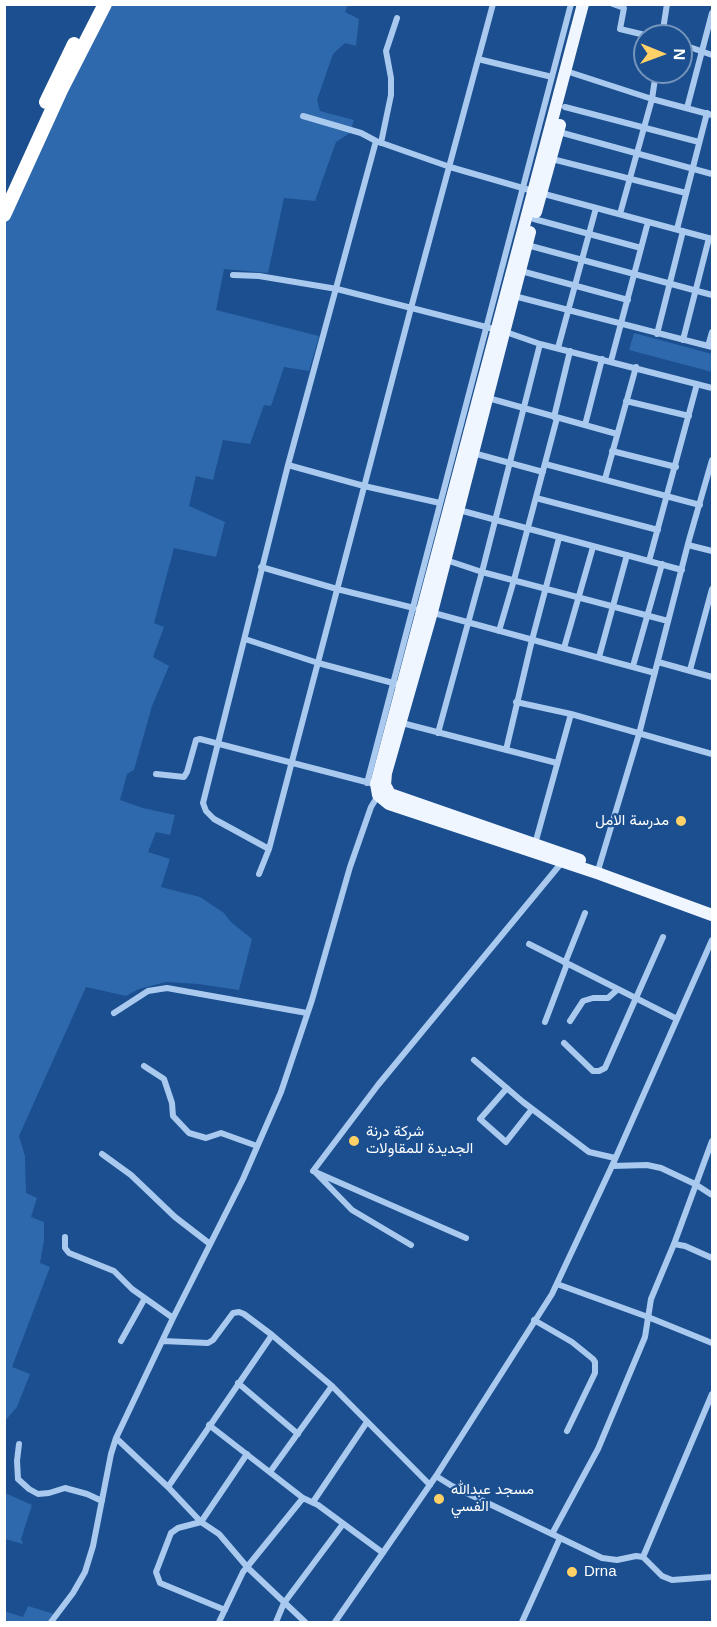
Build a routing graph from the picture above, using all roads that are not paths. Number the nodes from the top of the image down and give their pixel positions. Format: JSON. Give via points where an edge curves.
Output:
{"nodes":[{"id":1,"x":95,"y":4,"type":"edge"},
{"id":2,"x":105,"y":4,"type":"edge"},
{"id":3,"x":493,"y":4,"type":"edge"},
{"id":4,"x":572,"y":4,"type":"edge"},
{"id":5,"x":583,"y":4,"type":"edge"},
{"id":6,"x":591,"y":4,"type":"edge"},
{"id":7,"x":613,"y":4,"type":"edge"},
{"id":8,"x":667,"y":4,"type":"edge"},
{"id":9,"x":712,"y":12,"type":"edge"},
{"id":10,"x":397,"y":18,"type":"dead end"},
{"id":11,"x":664,"y":24,"type":"edge"},
{"id":12,"x":633,"y":32,"type":"edge"},
{"id":13,"x":693,"y":48,"type":"edge"},
{"id":14,"x":703,"y":52,"type":"junction"},
{"id":15,"x":712,"y":55,"type":"edge"},
{"id":16,"x":478,"y":59,"type":"junction"},
{"id":17,"x":570,"y":72,"type":"junction"},
{"id":18,"x":552,"y":77,"type":"junction"},
{"id":19,"x":655,"y":84,"type":"edge"},
{"id":20,"x":652,"y":99,"type":"junction"},
{"id":21,"x":565,"y":107,"type":"junction"},
{"id":22,"x":687,"y":108,"type":"junction"},
{"id":23,"x":710,"y":114,"type":"edge"},
{"id":24,"x":303,"y":116,"type":"dead end"},
{"id":25,"x":644,"y":128,"type":"junction"},
{"id":26,"x":558,"y":132,"type":"junction"},
{"id":27,"x":378,"y":142,"type":"junction"},
{"id":28,"x":699,"y":142,"type":"junction"},
{"id":29,"x":636,"y":153,"type":"junction"},
{"id":30,"x":552,"y":159,"type":"junction"},
{"id":31,"x":450,"y":167,"type":"junction"},
{"id":32,"x":692,"y":168,"type":"junction"},
{"id":33,"x":712,"y":174,"type":"edge"},
{"id":34,"x":629,"y":180,"type":"junction"},
{"id":35,"x":533,"y":191,"type":"junction"},
{"id":36,"x":4,"y":193,"type":"edge"},
{"id":37,"x":686,"y":194,"type":"junction"},
{"id":38,"x":596,"y":208,"type":"junction"},
{"id":39,"x":620,"y":214,"type":"junction"},
{"id":40,"x":4,"y":215,"type":"edge"},
{"id":41,"x":534,"y":219,"type":"junction"},
{"id":42,"x":648,"y":222,"type":"junction"},
{"id":43,"x":680,"y":230,"type":"junction"},
{"id":44,"x":588,"y":234,"type":"junction"},
{"id":45,"x":711,"y":238,"type":"edge"},
{"id":46,"x":527,"y":245,"type":"junction"},
{"id":47,"x":641,"y":248,"type":"junction"},
{"id":48,"x":582,"y":260,"type":"junction"},
{"id":49,"x":521,"y":271,"type":"junction"},
{"id":50,"x":635,"y":273,"type":"junction"},
{"id":51,"x":233,"y":274,"type":"dead end"},
{"id":52,"x":575,"y":285,"type":"junction"},
{"id":53,"x":670,"y":285,"type":"junction"},
{"id":54,"x":337,"y":288,"type":"junction"},
{"id":55,"x":696,"y":291,"type":"junction"},
{"id":56,"x":514,"y":296,"type":"junction"},
{"id":57,"x":712,"y":296,"type":"edge"},
{"id":58,"x":628,"y":300,"type":"junction"},
{"id":59,"x":411,"y":308,"type":"junction"},
{"id":60,"x":568,"y":310,"type":"junction"},
{"id":61,"x":621,"y":324,"type":"junction"},
{"id":62,"x":496,"y":329,"type":"junction"},
{"id":63,"x":712,"y":332,"type":"edge"},
{"id":64,"x":657,"y":334,"type":"junction"},
{"id":65,"x":683,"y":340,"type":"junction"},
{"id":66,"x":540,"y":344,"type":"junction"},
{"id":67,"x":710,"y":347,"type":"edge"},
{"id":68,"x":558,"y":348,"type":"junction"},
{"id":69,"x":570,"y":351,"type":"junction"},
{"id":70,"x":602,"y":359,"type":"junction"},
{"id":71,"x":611,"y":362,"type":"junction"},
{"id":72,"x":636,"y":368,"type":"junction"},
{"id":73,"x":697,"y":384,"type":"junction"},
{"id":74,"x":712,"y":388,"type":"edge"},
{"id":75,"x":488,"y":399,"type":"junction"},
{"id":76,"x":626,"y":401,"type":"junction"},
{"id":77,"x":523,"y":409,"type":"junction"},
{"id":78,"x":689,"y":416,"type":"junction"},
{"id":79,"x":556,"y":418,"type":"junction"},
{"id":80,"x":585,"y":425,"type":"junction"},
{"id":81,"x":617,"y":434,"type":"junction"},
{"id":82,"x":612,"y":451,"type":"junction"},
{"id":83,"x":473,"y":453,"type":"junction"},
{"id":84,"x":712,"y":460,"type":"edge"},
{"id":85,"x":509,"y":463,"type":"junction"},
{"id":86,"x":545,"y":464,"type":"junction"},
{"id":87,"x":288,"y":465,"type":"junction"},
{"id":88,"x":676,"y":467,"type":"junction"},
{"id":89,"x":543,"y":472,"type":"junction"},
{"id":90,"x":605,"y":479,"type":"junction"},
{"id":91,"x":364,"y":486,"type":"junction"},
{"id":92,"x":668,"y":496,"type":"junction"},
{"id":93,"x":536,"y":498,"type":"junction"},
{"id":94,"x":440,"y":503,"type":"junction"},
{"id":95,"x":700,"y":505,"type":"junction"},
{"id":96,"x":458,"y":510,"type":"junction"},
{"id":97,"x":495,"y":520,"type":"junction"},
{"id":98,"x":528,"y":529,"type":"junction"},
{"id":99,"x":658,"y":530,"type":"junction"},
{"id":100,"x":559,"y":538,"type":"junction"},
{"id":101,"x":688,"y":545,"type":"junction"},
{"id":102,"x":593,"y":547,"type":"junction"},
{"id":103,"x":712,"y":552,"type":"edge"},
{"id":104,"x":627,"y":555,"type":"junction"},
{"id":105,"x":444,"y":560,"type":"junction"},
{"id":106,"x":650,"y":561,"type":"junction"},
{"id":107,"x":662,"y":564,"type":"junction"},
{"id":108,"x":261,"y":567,"type":"junction"},
{"id":109,"x":682,"y":570,"type":"junction"},
{"id":110,"x":482,"y":572,"type":"junction"},
{"id":111,"x":514,"y":580,"type":"junction"},
{"id":112,"x":546,"y":588,"type":"junction"},
{"id":113,"x":337,"y":589,"type":"junction"},
{"id":114,"x":712,"y":589,"type":"edge"},
{"id":115,"x":579,"y":596,"type":"junction"},
{"id":116,"x":614,"y":606,"type":"junction"},
{"id":117,"x":422,"y":610,"type":"junction"},
{"id":118,"x":647,"y":615,"type":"junction"},
{"id":119,"x":668,"y":621,"type":"junction"},
{"id":120,"x":467,"y":623,"type":"junction"},
{"id":121,"x":499,"y":631,"type":"junction"},
{"id":122,"x":245,"y":639,"type":"junction"},
{"id":123,"x":532,"y":640,"type":"junction"},
{"id":124,"x":564,"y":648,"type":"junction"},
{"id":125,"x":599,"y":657,"type":"junction"},
{"id":126,"x":658,"y":662,"type":"junction"},
{"id":127,"x":318,"y":663,"type":"junction"},
{"id":128,"x":633,"y":666,"type":"junction"},
{"id":129,"x":690,"y":670,"type":"junction"},
{"id":130,"x":655,"y":673,"type":"junction"},
{"id":131,"x":712,"y":676,"type":"edge"},
{"id":132,"x":397,"y":684,"type":"junction"},
{"id":133,"x":516,"y":702,"type":"junction"},
{"id":134,"x":571,"y":714,"type":"junction"},
{"id":135,"x":402,"y":723,"type":"junction"},
{"id":136,"x":438,"y":733,"type":"junction"},
{"id":137,"x":639,"y":734,"type":"junction"},
{"id":138,"x":218,"y":743,"type":"junction"},
{"id":139,"x":712,"y":746,"type":"edge"},
{"id":140,"x":506,"y":750,"type":"junction"},
{"id":141,"x":712,"y":754,"type":"edge"},
{"id":142,"x":291,"y":763,"type":"junction"},
{"id":143,"x":557,"y":763,"type":"junction"},
{"id":144,"x":156,"y":774,"type":"dead end"},
{"id":145,"x":379,"y":787,"type":"junction"},
{"id":146,"x":535,"y":844,"type":"junction"},
{"id":147,"x":269,"y":849,"type":"junction"},
{"id":148,"x":564,"y":859,"type":"junction"},
{"id":149,"x":600,"y":871,"type":"junction"},
{"id":150,"x":259,"y":874,"type":"dead end"},
{"id":151,"x":712,"y":908,"type":"edge"},
{"id":152,"x":585,"y":913,"type":"dead end"},
{"id":153,"x":712,"y":915,"type":"edge"},
{"id":154,"x":663,"y":937,"type":"dead end"},
{"id":155,"x":712,"y":940,"type":"edge"},
{"id":156,"x":529,"y":944,"type":"dead end"},
{"id":157,"x":566,"y":963,"type":"junction"},
{"id":158,"x":618,"y":989,"type":"junction"},
{"id":159,"x":636,"y":998,"type":"junction"},
{"id":160,"x":114,"y":1013,"type":"dead end"},
{"id":161,"x":307,"y":1013,"type":"junction"},
{"id":162,"x":677,"y":1019,"type":"junction"},
{"id":163,"x":570,"y":1021,"type":"dead end"},
{"id":164,"x":545,"y":1022,"type":"dead end"},
{"id":165,"x":564,"y":1043,"type":"dead end"},
{"id":166,"x":474,"y":1060,"type":"dead end"},
{"id":167,"x":144,"y":1066,"type":"dead end"},
{"id":168,"x":507,"y":1088,"type":"junction"},
{"id":169,"x":532,"y":1109,"type":"junction"},
{"id":170,"x":712,"y":1141,"type":"edge"},
{"id":171,"x":257,"y":1146,"type":"junction"},
{"id":172,"x":102,"y":1154,"type":"dead end"},
{"id":173,"x":615,"y":1158,"type":"junction"},
{"id":174,"x":612,"y":1166,"type":"junction"},
{"id":175,"x":313,"y":1171,"type":"junction"},
{"id":176,"x":695,"y":1184,"type":"junction"},
{"id":177,"x":712,"y":1195,"type":"edge"},
{"id":178,"x":65,"y":1237,"type":"dead end"},
{"id":179,"x":466,"y":1238,"type":"dead end"},
{"id":180,"x":210,"y":1244,"type":"junction"},
{"id":181,"x":674,"y":1244,"type":"junction"},
{"id":182,"x":411,"y":1245,"type":"dead end"},
{"id":183,"x":712,"y":1258,"type":"edge"},
{"id":184,"x":556,"y":1284,"type":"junction"},
{"id":185,"x":145,"y":1298,"type":"junction"},
{"id":186,"x":648,"y":1317,"type":"junction"},
{"id":187,"x":173,"y":1318,"type":"junction"},
{"id":188,"x":534,"y":1320,"type":"junction"},
{"id":189,"x":272,"y":1335,"type":"junction"},
{"id":190,"x":121,"y":1341,"type":"dead end"},
{"id":191,"x":163,"y":1341,"type":"junction"},
{"id":192,"x":712,"y":1343,"type":"edge"},
{"id":193,"x":238,"y":1383,"type":"junction"},
{"id":194,"x":332,"y":1386,"type":"junction"},
{"id":195,"x":712,"y":1394,"type":"edge"},
{"id":196,"x":368,"y":1422,"type":"junction"},
{"id":197,"x":209,"y":1425,"type":"junction"},
{"id":198,"x":567,"y":1431,"type":"dead end"},
{"id":199,"x":298,"y":1434,"type":"junction"},
{"id":200,"x":116,"y":1438,"type":"junction"},
{"id":201,"x":19,"y":1444,"type":"dead end"},
{"id":202,"x":247,"y":1454,"type":"junction"},
{"id":203,"x":270,"y":1472,"type":"junction"},
{"id":204,"x":436,"y":1476,"type":"junction"},
{"id":205,"x":430,"y":1485,"type":"junction"},
{"id":206,"x":168,"y":1486,"type":"junction"},
{"id":207,"x":303,"y":1498,"type":"junction"},
{"id":208,"x":102,"y":1501,"type":"junction"},
{"id":209,"x":313,"y":1502,"type":"junction"},
{"id":210,"x":201,"y":1522,"type":"junction"},
{"id":211,"x":343,"y":1524,"type":"junction"},
{"id":212,"x":552,"y":1534,"type":"junction"},
{"id":213,"x":560,"y":1538,"type":"junction"},
{"id":214,"x":383,"y":1553,"type":"junction"},
{"id":215,"x":643,"y":1557,"type":"junction"},
{"id":216,"x":247,"y":1566,"type":"junction"},
{"id":217,"x":712,"y":1577,"type":"edge"},
{"id":218,"x":284,"y":1603,"type":"junction"},
{"id":219,"x":225,"y":1610,"type":"junction"},
{"id":220,"x":51,"y":1623,"type":"edge"},
{"id":221,"x":219,"y":1623,"type":"edge"},
{"id":222,"x":276,"y":1623,"type":"edge"},
{"id":223,"x":305,"y":1623,"type":"edge"},
{"id":224,"x":335,"y":1623,"type":"edge"},
{"id":225,"x":522,"y":1623,"type":"edge"}],
"edges":[{"from":1,"to":36,"type":"highway","via":[[54,82]]},
{"from":2,"to":40,"type":"highway"},
{"from":3,"to":16,"type":"street"},
{"from":4,"to":18,"type":"street"},
{"from":5,"to":17,"type":"main road"},
{"from":6,"to":17,"type":"main road"},
{"from":7,"to":12,"type":"street","via":[[624,8],[620,29]]},
{"from":8,"to":11,"type":"street"},
{"from":9,"to":14,"type":"street"},
{"from":10,"to":27,"type":"street","via":[[386,51],[391,95]]},
{"from":13,"to":14,"type":"street"},
{"from":14,"to":15,"type":"street"},
{"from":14,"to":22,"type":"street"},
{"from":16,"to":18,"type":"street"},
{"from":16,"to":31,"type":"street"},
{"from":17,"to":20,"type":"street"},
{"from":17,"to":21,"type":"main road"},
{"from":17,"to":35,"type":"main road"},
{"from":18,"to":35,"type":"street"},
{"from":19,"to":20,"type":"street"},
{"from":20,"to":22,"type":"street"},
{"from":20,"to":25,"type":"street"},
{"from":21,"to":25,"type":"street"},
{"from":21,"to":26,"type":"main road"},
{"from":22,"to":23,"type":"street"},
{"from":23,"to":28,"type":"street"},
{"from":24,"to":27,"type":"street"},
{"from":25,"to":28,"type":"street"},
{"from":25,"to":29,"type":"street"},
{"from":26,"to":29,"type":"street"},
{"from":26,"to":30,"type":"main road"},
{"from":27,"to":31,"type":"street"},
{"from":27,"to":54,"type":"street"},
{"from":28,"to":32,"type":"street"},
{"from":29,"to":32,"type":"street"},
{"from":29,"to":34,"type":"street"},
{"from":30,"to":34,"type":"street"},
{"from":30,"to":35,"type":"main road"},
{"from":31,"to":35,"type":"street"},
{"from":31,"to":59,"type":"street"},
{"from":32,"to":33,"type":"street"},
{"from":32,"to":37,"type":"street"},
{"from":34,"to":37,"type":"street"},
{"from":34,"to":39,"type":"street"},
{"from":35,"to":38,"type":"street"},
{"from":35,"to":41,"type":"main road"},
{"from":35,"to":62,"type":"main road"},
{"from":37,"to":43,"type":"street"},
{"from":38,"to":39,"type":"street"},
{"from":38,"to":44,"type":"street"},
{"from":39,"to":42,"type":"street"},
{"from":41,"to":44,"type":"street"},
{"from":41,"to":46,"type":"main road"},
{"from":42,"to":43,"type":"street"},
{"from":42,"to":47,"type":"street"},
{"from":43,"to":45,"type":"street"},
{"from":43,"to":53,"type":"street"},
{"from":44,"to":47,"type":"street"},
{"from":44,"to":48,"type":"street"},
{"from":45,"to":55,"type":"street"},
{"from":46,"to":48,"type":"street"},
{"from":46,"to":49,"type":"main road"},
{"from":47,"to":50,"type":"street"},
{"from":48,"to":50,"type":"street"},
{"from":48,"to":52,"type":"street"},
{"from":49,"to":52,"type":"street"},
{"from":49,"to":56,"type":"main road"},
{"from":50,"to":53,"type":"street"},
{"from":50,"to":58,"type":"street"},
{"from":51,"to":54,"type":"street"},
{"from":52,"to":58,"type":"street"},
{"from":52,"to":60,"type":"street"},
{"from":53,"to":55,"type":"street"},
{"from":53,"to":64,"type":"street"},
{"from":54,"to":59,"type":"street"},
{"from":54,"to":87,"type":"street"},
{"from":55,"to":57,"type":"street"},
{"from":55,"to":65,"type":"street"},
{"from":56,"to":60,"type":"street"},
{"from":56,"to":62,"type":"main road"},
{"from":58,"to":61,"type":"street"},
{"from":59,"to":62,"type":"street"},
{"from":59,"to":91,"type":"street"},
{"from":60,"to":61,"type":"street"},
{"from":60,"to":68,"type":"street"},
{"from":61,"to":64,"type":"street"},
{"from":61,"to":71,"type":"street"},
{"from":62,"to":66,"type":"street"},
{"from":62,"to":75,"type":"main road"},
{"from":62,"to":94,"type":"street"},
{"from":62,"to":117,"type":"main road"},
{"from":63,"to":67,"type":"street"},
{"from":64,"to":65,"type":"street"},
{"from":65,"to":67,"type":"street"},
{"from":66,"to":68,"type":"street"},
{"from":66,"to":77,"type":"street"},
{"from":68,"to":69,"type":"street"},
{"from":69,"to":70,"type":"street"},
{"from":69,"to":79,"type":"street"},
{"from":70,"to":71,"type":"street"},
{"from":70,"to":80,"type":"street"},
{"from":71,"to":72,"type":"street"},
{"from":72,"to":73,"type":"street"},
{"from":72,"to":76,"type":"street"},
{"from":73,"to":74,"type":"street"},
{"from":73,"to":78,"type":"street"},
{"from":75,"to":77,"type":"street"},
{"from":75,"to":83,"type":"main road"},
{"from":76,"to":78,"type":"street"},
{"from":76,"to":81,"type":"street"},
{"from":77,"to":79,"type":"street"},
{"from":77,"to":85,"type":"street"},
{"from":78,"to":88,"type":"street"},
{"from":79,"to":80,"type":"street"},
{"from":79,"to":86,"type":"street"},
{"from":80,"to":81,"type":"street"},
{"from":81,"to":82,"type":"street"},
{"from":82,"to":88,"type":"street"},
{"from":82,"to":90,"type":"street"},
{"from":83,"to":85,"type":"street"},
{"from":83,"to":96,"type":"main road"},
{"from":84,"to":95,"type":"street"},
{"from":85,"to":89,"type":"street"},
{"from":85,"to":97,"type":"street"},
{"from":86,"to":89,"type":"street"},
{"from":86,"to":90,"type":"street"},
{"from":87,"to":91,"type":"street"},
{"from":87,"to":108,"type":"street"},
{"from":88,"to":92,"type":"street"},
{"from":89,"to":93,"type":"street"},
{"from":90,"to":92,"type":"street"},
{"from":91,"to":94,"type":"street"},
{"from":91,"to":113,"type":"street"},
{"from":92,"to":95,"type":"street"},
{"from":92,"to":99,"type":"street"},
{"from":93,"to":98,"type":"street"},
{"from":93,"to":99,"type":"street"},
{"from":94,"to":117,"type":"street"},
{"from":95,"to":101,"type":"street"},
{"from":96,"to":97,"type":"street"},
{"from":96,"to":105,"type":"main road"},
{"from":97,"to":98,"type":"street"},
{"from":97,"to":110,"type":"street"},
{"from":98,"to":100,"type":"street"},
{"from":98,"to":111,"type":"street"},
{"from":99,"to":106,"type":"street"},
{"from":100,"to":102,"type":"street"},
{"from":100,"to":112,"type":"street"},
{"from":101,"to":103,"type":"street"},
{"from":101,"to":109,"type":"street"},
{"from":102,"to":104,"type":"street"},
{"from":102,"to":115,"type":"street"},
{"from":104,"to":106,"type":"street"},
{"from":104,"to":116,"type":"street"},
{"from":105,"to":110,"type":"street"},
{"from":105,"to":117,"type":"main road"},
{"from":106,"to":107,"type":"street"},
{"from":107,"to":109,"type":"street"},
{"from":107,"to":118,"type":"street"},
{"from":108,"to":113,"type":"street"},
{"from":108,"to":122,"type":"street"},
{"from":109,"to":119,"type":"street"},
{"from":110,"to":111,"type":"street"},
{"from":110,"to":120,"type":"street"},
{"from":111,"to":112,"type":"street"},
{"from":111,"to":121,"type":"street"},
{"from":112,"to":115,"type":"street"},
{"from":112,"to":123,"type":"street"},
{"from":113,"to":117,"type":"street"},
{"from":113,"to":127,"type":"street"},
{"from":114,"to":129,"type":"street"},
{"from":115,"to":116,"type":"street"},
{"from":115,"to":124,"type":"street"},
{"from":116,"to":118,"type":"street"},
{"from":116,"to":125,"type":"street"},
{"from":117,"to":120,"type":"street"},
{"from":117,"to":132,"type":"main road"},
{"from":117,"to":135,"type":"main road"},
{"from":118,"to":119,"type":"street"},
{"from":118,"to":128,"type":"street"},
{"from":119,"to":126,"type":"street"},
{"from":120,"to":121,"type":"street"},
{"from":120,"to":136,"type":"street"},
{"from":121,"to":123,"type":"street"},
{"from":122,"to":127,"type":"street"},
{"from":122,"to":138,"type":"street"},
{"from":123,"to":124,"type":"street"},
{"from":123,"to":133,"type":"street"},
{"from":124,"to":125,"type":"street"},
{"from":125,"to":128,"type":"street"},
{"from":126,"to":129,"type":"street"},
{"from":126,"to":130,"type":"street"},
{"from":127,"to":132,"type":"street"},
{"from":127,"to":142,"type":"street"},
{"from":128,"to":130,"type":"street"},
{"from":129,"to":131,"type":"street"},
{"from":130,"to":137,"type":"street"},
{"from":132,"to":145,"type":"main road"},
{"from":133,"to":134,"type":"street"},
{"from":133,"to":140,"type":"street"},
{"from":134,"to":137,"type":"street"},
{"from":134,"to":143,"type":"street"},
{"from":135,"to":136,"type":"street"},
{"from":135,"to":145,"type":"main road"},
{"from":136,"to":140,"type":"street"},
{"from":137,"to":141,"type":"street"},
{"from":137,"to":149,"type":"street"},
{"from":138,"to":142,"type":"street"},
{"from":138,"to":144,"type":"street","via":[[196,740],[184,777]]},
{"from":138,"to":147,"type":"street","via":[[203,803],[206,811]]},
{"from":139,"to":141,"type":"street"},
{"from":140,"to":143,"type":"street"},
{"from":142,"to":145,"type":"street"},
{"from":142,"to":147,"type":"street"},
{"from":143,"to":146,"type":"street"},
{"from":145,"to":146,"type":"main road"},
{"from":145,"to":148,"type":"main road","via":[[389,804]]},
{"from":145,"to":161,"type":"street","via":[[350,867]]},
{"from":146,"to":148,"type":"main road"},
{"from":147,"to":150,"type":"street"},
{"from":148,"to":149,"type":"main road"},
{"from":148,"to":175,"type":"street","via":[[378,1085]]},
{"from":149,"to":151,"type":"main road"},
{"from":149,"to":153,"type":"main road"},
{"from":152,"to":157,"type":"street"},
{"from":154,"to":159,"type":"street"},
{"from":155,"to":162,"type":"street"},
{"from":156,"to":157,"type":"street"},
{"from":157,"to":158,"type":"street"},
{"from":157,"to":164,"type":"street"},
{"from":158,"to":159,"type":"street"},
{"from":158,"to":163,"type":"street","via":[[608,998],[583,1001]]},
{"from":159,"to":162,"type":"street"},
{"from":159,"to":165,"type":"street","via":[[605,1068],[593,1071]]},
{"from":160,"to":161,"type":"street","via":[[148,991],[167,988]]},
{"from":161,"to":171,"type":"street","via":[[281,1092]]},
{"from":162,"to":173,"type":"street"},
{"from":166,"to":168,"type":"street"},
{"from":167,"to":171,"type":"street","via":[[164,1079],[173,1116],[189,1133],[206,1138],[216,1133],[228,1134]]},
{"from":168,"to":169,"type":"street"},
{"from":168,"to":169,"type":"street","via":[[480,1119],[506,1142]]},
{"from":169,"to":173,"type":"street","via":[[589,1152]]},
{"from":170,"to":176,"type":"street"},
{"from":171,"to":180,"type":"street"},
{"from":172,"to":180,"type":"street"},
{"from":173,"to":174,"type":"street"},
{"from":174,"to":176,"type":"street","via":[[653,1166]]},
{"from":174,"to":184,"type":"street"},
{"from":175,"to":179,"type":"street"},
{"from":175,"to":182,"type":"street","via":[[352,1210]]},
{"from":176,"to":177,"type":"street"},
{"from":176,"to":181,"type":"street"},
{"from":178,"to":185,"type":"street","via":[[69,1253],[114,1271]]},
{"from":180,"to":187,"type":"street"},
{"from":181,"to":183,"type":"street"},
{"from":181,"to":186,"type":"street","via":[[651,1299]]},
{"from":184,"to":186,"type":"street"},
{"from":184,"to":188,"type":"street"},
{"from":185,"to":187,"type":"street"},
{"from":185,"to":190,"type":"street"},
{"from":186,"to":192,"type":"street"},
{"from":186,"to":212,"type":"street","via":[[645,1337],[598,1449]]},
{"from":187,"to":191,"type":"street"},
{"from":188,"to":198,"type":"street","via":[[572,1341],[595,1362],[595,1373]]},
{"from":188,"to":204,"type":"street"},
{"from":189,"to":191,"type":"street","via":[[239,1312],[233,1313],[208,1343]]},
{"from":189,"to":193,"type":"street"},
{"from":189,"to":194,"type":"street"},
{"from":191,"to":200,"type":"street"},
{"from":193,"to":197,"type":"street"},
{"from":193,"to":199,"type":"street"},
{"from":194,"to":196,"type":"street"},
{"from":194,"to":199,"type":"street"},
{"from":195,"to":215,"type":"street"},
{"from":196,"to":205,"type":"street"},
{"from":196,"to":209,"type":"street"},
{"from":197,"to":202,"type":"street"},
{"from":197,"to":206,"type":"street"},
{"from":199,"to":203,"type":"street"},
{"from":200,"to":206,"type":"street"},
{"from":200,"to":208,"type":"street"},
{"from":201,"to":208,"type":"street","via":[[18,1479],[29,1489],[38,1494],[64,1488]]},
{"from":202,"to":203,"type":"street"},
{"from":202,"to":210,"type":"street"},
{"from":203,"to":207,"type":"street"},
{"from":204,"to":205,"type":"street"},
{"from":204,"to":212,"type":"street"},
{"from":205,"to":214,"type":"street"},
{"from":206,"to":210,"type":"street"},
{"from":207,"to":209,"type":"street"},
{"from":207,"to":216,"type":"street"},
{"from":208,"to":220,"type":"street","via":[[85,1572]]},
{"from":209,"to":211,"type":"street"},
{"from":210,"to":216,"type":"street","via":[[219,1534]]},
{"from":210,"to":219,"type":"street","via":[[171,1533],[156,1578]]},
{"from":211,"to":214,"type":"street"},
{"from":211,"to":218,"type":"street"},
{"from":212,"to":213,"type":"street"},
{"from":213,"to":215,"type":"street","via":[[602,1558]]},
{"from":213,"to":225,"type":"street"},
{"from":214,"to":224,"type":"street"},
{"from":215,"to":217,"type":"street","via":[[662,1576],[672,1580]]},
{"from":216,"to":218,"type":"street"},
{"from":216,"to":219,"type":"street"},
{"from":218,"to":222,"type":"street"},
{"from":218,"to":223,"type":"street"},
{"from":219,"to":221,"type":"street"}]}
